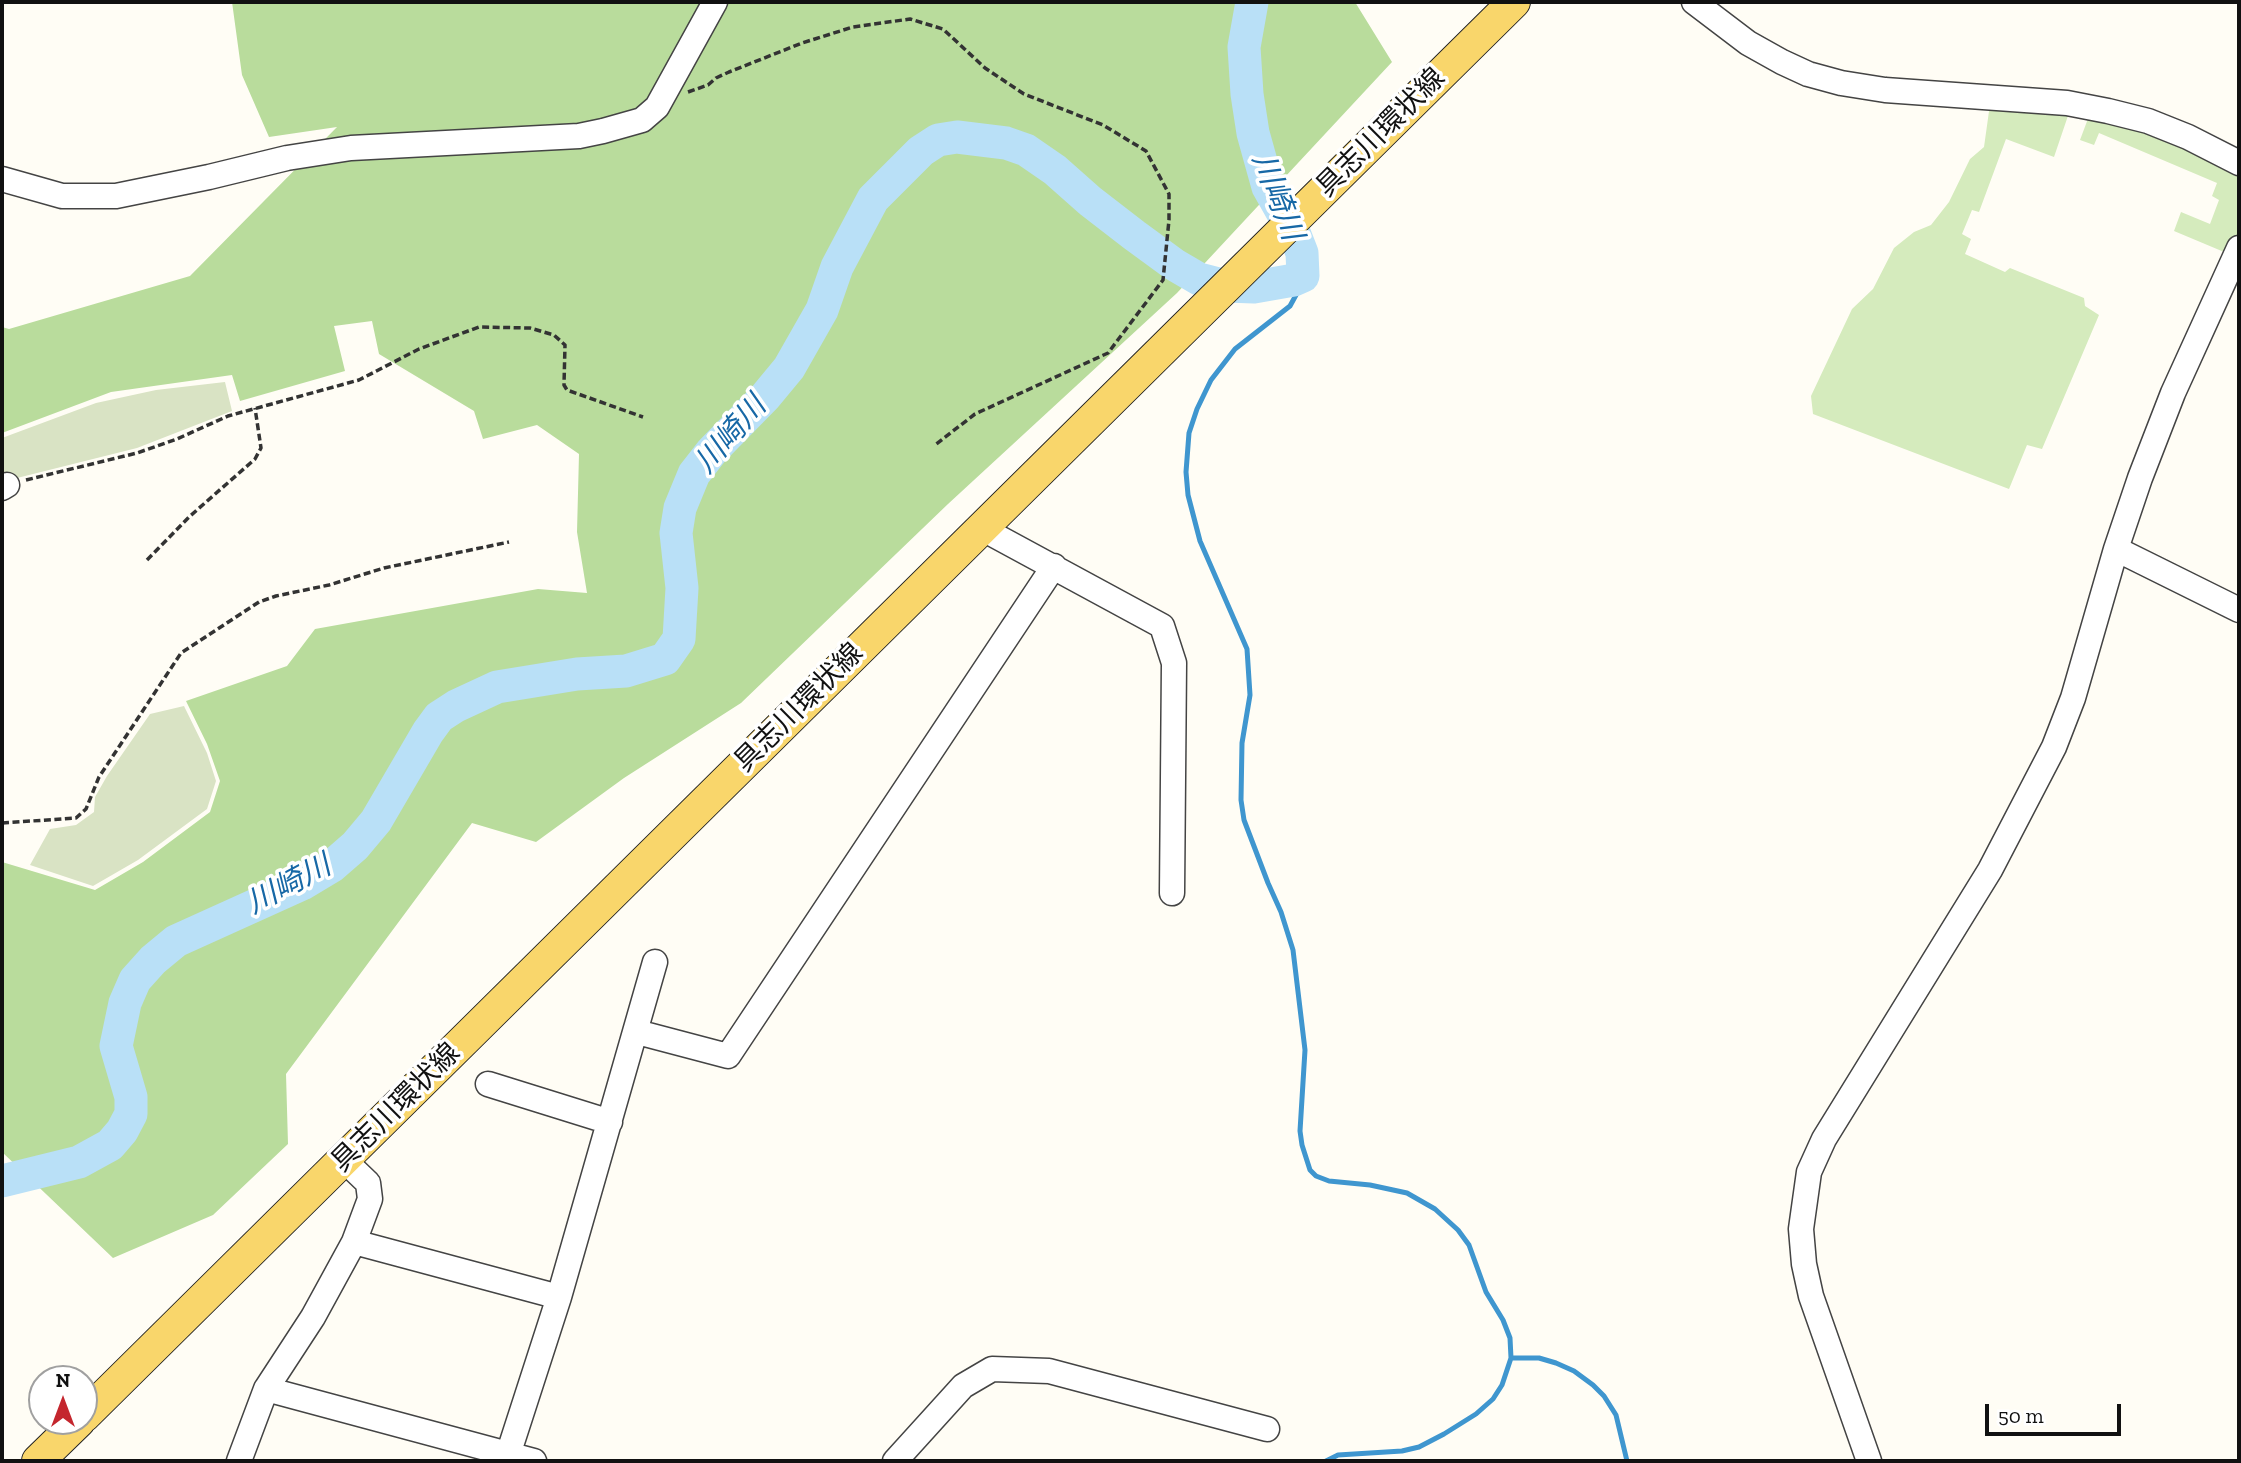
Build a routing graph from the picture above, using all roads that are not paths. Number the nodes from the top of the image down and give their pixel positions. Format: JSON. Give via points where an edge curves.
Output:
{"nodes":[{"id":1,"x":715,"y":2,"type":"edge"},
{"id":2,"x":1514,"y":2,"type":"edge"},
{"id":3,"x":1694,"y":2,"type":"edge"},
{"id":4,"x":2239,"y":163,"type":"edge"},
{"id":5,"x":2,"y":179,"type":"edge"},
{"id":6,"x":2236,"y":265,"type":"edge"},
{"id":7,"x":981,"y":528,"type":"junction"},
{"id":8,"x":2116,"y":549,"type":"junction"},
{"id":9,"x":1054,"y":566,"type":"junction"},
{"id":10,"x":2239,"y":610,"type":"edge"},
{"id":11,"x":1172,"y":893,"type":"dead end"},
{"id":12,"x":655,"y":962,"type":"dead end"},
{"id":13,"x":637,"y":1032,"type":"junction"},
{"id":14,"x":488,"y":1084,"type":"dead end"},
{"id":15,"x":610,"y":1122,"type":"junction"},
{"id":16,"x":344,"y":1160,"type":"junction"},
{"id":17,"x":354,"y":1242,"type":"junction"},
{"id":18,"x":559,"y":1297,"type":"junction"},
{"id":19,"x":266,"y":1389,"type":"junction"},
{"id":20,"x":98,"y":1402,"type":"edge"},
{"id":21,"x":1267,"y":1429,"type":"dead end"},
{"id":22,"x":65,"y":1435,"type":"edge"},
{"id":23,"x":507,"y":1458,"type":"edge"},
{"id":24,"x":38,"y":1461,"type":"edge"},
{"id":25,"x":239,"y":1461,"type":"edge"},
{"id":26,"x":534,"y":1461,"type":"edge"},
{"id":27,"x":895,"y":1461,"type":"edge"},
{"id":28,"x":1870,"y":1461,"type":"edge"}],
"edges":[{"from":1,"to":5,"type":"street","via":[[656,107],[642,120],[579,136],[351,148],[116,195],[62,195]]},
{"from":2,"to":7,"type":"main road","name":"具志川環状線"},
{"from":3,"to":4,"type":"street","via":[[1748,43],[1808,74],[1885,90],[2067,103],[2108,111],[2188,137]]},
{"from":6,"to":8,"type":"street","via":[[2173,393]]},
{"from":7,"to":9,"type":"street"},
{"from":7,"to":16,"type":"main road","name":"具志川環状線"},
{"from":8,"to":10,"type":"street"},
{"from":8,"to":28,"type":"street","via":[[2073,698],[2026,804],[1824,1139],[1809,1172],[1801,1229],[1804,1264],[1811,1296]]},
{"from":9,"to":11,"type":"street","via":[[1161,626],[1174,663]]},
{"from":9,"to":13,"type":"street","via":[[728,1056]]},
{"from":12,"to":13,"type":"street"},
{"from":13,"to":15,"type":"street"},
{"from":14,"to":15,"type":"street"},
{"from":15,"to":18,"type":"street"},
{"from":16,"to":17,"type":"street","via":[[368,1183],[370,1199]]},
{"from":16,"to":20,"type":"main road","name":"具志川環状線"},
{"from":17,"to":18,"type":"street"},
{"from":17,"to":19,"type":"street"},
{"from":18,"to":23,"type":"street"},
{"from":19,"to":23,"type":"street"},
{"from":19,"to":25,"type":"street"},
{"from":21,"to":27,"type":"street","via":[[1049,1371],[992,1369],[963,1385]]},
{"from":22,"to":24,"type":"main road"},
{"from":23,"to":26,"type":"street"}]}
